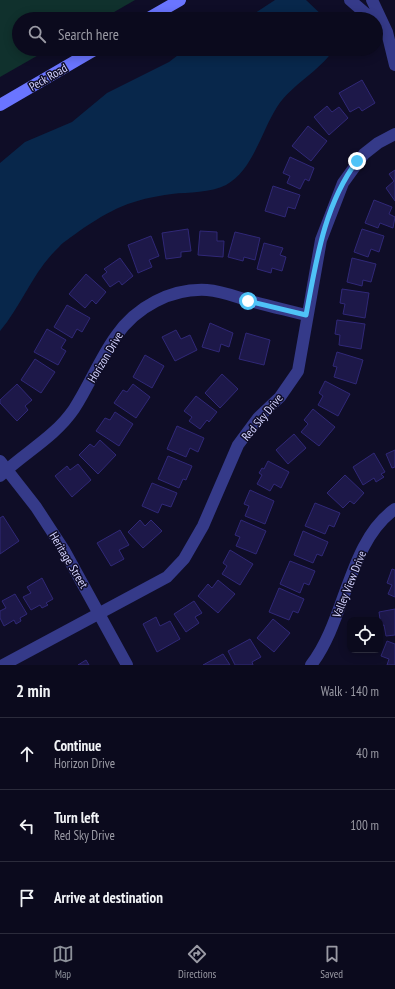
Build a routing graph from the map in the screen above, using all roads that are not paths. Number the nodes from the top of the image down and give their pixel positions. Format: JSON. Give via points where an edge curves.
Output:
{"nodes":[{"id":1,"x":180,"y":0,"type":"edge"},
{"id":2,"x":350,"y":0,"type":"edge"},
{"id":3,"x":372,"y":0,"type":"edge"},
{"id":4,"x":160,"y":12,"type":"edge"},
{"id":5,"x":364,"y":12,"type":"edge"},
{"id":6,"x":378,"y":12,"type":"edge"},
{"id":7,"x":383,"y":23,"type":"edge"},
{"id":8,"x":383,"y":28,"type":"edge"},
{"id":9,"x":387,"y":32,"type":"junction"},
{"id":10,"x":84,"y":56,"type":"edge"},
{"id":11,"x":394,"y":57,"type":"edge"},
{"id":12,"x":0,"y":105,"type":"edge"},
{"id":13,"x":395,"y":134,"type":"edge"},
{"id":14,"x":306,"y":315,"type":"junction"},
{"id":15,"x":2,"y":469,"type":"edge"},
{"id":16,"x":395,"y":509,"type":"edge"},
{"id":17,"x":99,"y":614,"type":"junction"},
{"id":18,"x":4,"y":665,"type":"edge"},
{"id":19,"x":127,"y":665,"type":"edge"},
{"id":20,"x":311,"y":665,"type":"edge"}],
"edges":[{"from":1,"to":4,"type":"street"},
{"from":2,"to":5,"type":"street"},
{"from":3,"to":6,"type":"street"},
{"from":7,"to":9,"type":"street"},
{"from":8,"to":9,"type":"street"},
{"from":9,"to":11,"type":"street"},
{"from":10,"to":12,"type":"street","name":"Peck Road"},
{"from":13,"to":14,"type":"street","name":"Red Sky Drive","via":[[367,151],[343,183],[320,240]]},
{"from":14,"to":15,"type":"street","name":"Horizon Drive","via":[[207,290],[180,293],[156,300],[130,319],[115,337],[74,410],[57,429]]},
{"from":14,"to":17,"type":"street","name":"Red Sky Drive","via":[[298,372],[238,445],[203,526],[184,559],[167,578]]},
{"from":15,"to":17,"type":"street","name":"Heritage Street","via":[[36,507],[64,550]]},
{"from":16,"to":20,"type":"street","name":"Valley View Drive","via":[[378,524],[366,541],[337,614]]},
{"from":17,"to":18,"type":"street","name":"Red Sky Drive"},
{"from":17,"to":19,"type":"street","name":"Heritage Street"}]}
